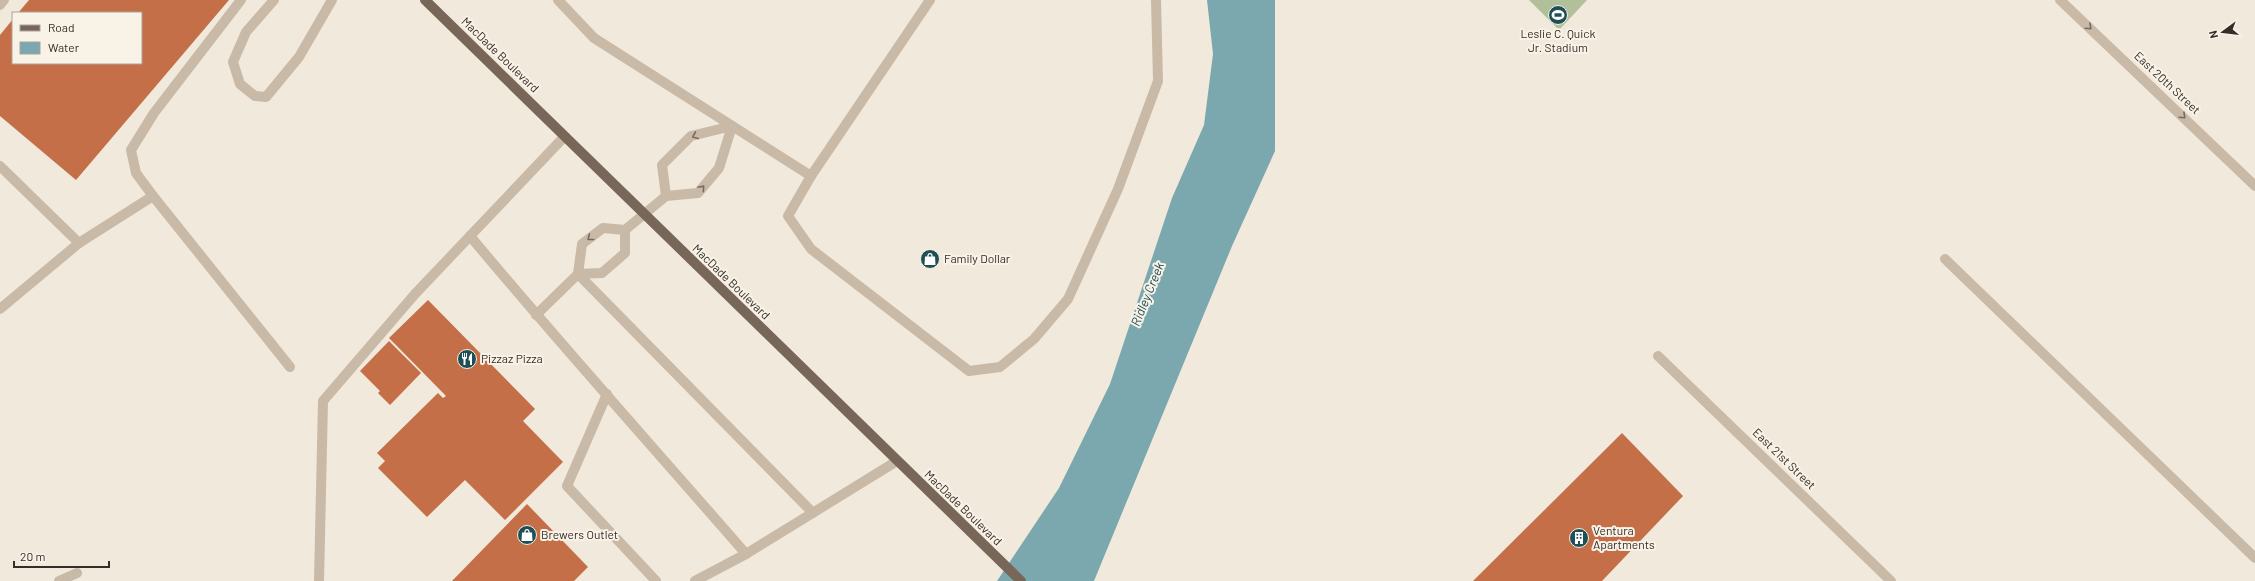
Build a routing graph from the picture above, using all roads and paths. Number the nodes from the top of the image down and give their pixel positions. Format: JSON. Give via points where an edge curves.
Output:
{"nodes":[{"id":1,"x":4,"y":0,"type":"edge"},
{"id":2,"x":242,"y":0,"type":"edge"},
{"id":3,"x":274,"y":0,"type":"edge"},
{"id":4,"x":332,"y":0,"type":"edge"},
{"id":5,"x":425,"y":0,"type":"edge"},
{"id":6,"x":558,"y":0,"type":"edge"},
{"id":7,"x":930,"y":0,"type":"edge"},
{"id":8,"x":1156,"y":0,"type":"edge"},
{"id":9,"x":2060,"y":0,"type":"edge"},
{"id":10,"x":0,"y":5,"type":"edge"},
{"id":11,"x":732,"y":126,"type":"junction"},
{"id":12,"x":564,"y":137,"type":"junction"},
{"id":13,"x":0,"y":166,"type":"edge"},
{"id":14,"x":811,"y":176,"type":"junction"},
{"id":15,"x":2255,"y":186,"type":"edge"},
{"id":16,"x":152,"y":196,"type":"junction"},
{"id":17,"x":666,"y":196,"type":"junction"},
{"id":18,"x":644,"y":214,"type":"junction"},
{"id":19,"x":625,"y":230,"type":"junction"},
{"id":20,"x":470,"y":236,"type":"junction"},
{"id":21,"x":79,"y":243,"type":"junction"},
{"id":22,"x":1945,"y":259,"type":"dead end"},
{"id":23,"x":578,"y":274,"type":"junction"},
{"id":24,"x":0,"y":309,"type":"edge"},
{"id":25,"x":536,"y":315,"type":"junction"},
{"id":26,"x":1658,"y":356,"type":"dead end"},
{"id":27,"x":290,"y":367,"type":"dead end"},
{"id":28,"x":607,"y":394,"type":"junction"},
{"id":29,"x":897,"y":461,"type":"junction"},
{"id":30,"x":813,"y":513,"type":"junction"},
{"id":31,"x":746,"y":554,"type":"junction"},
{"id":32,"x":2255,"y":558,"type":"edge"},
{"id":33,"x":77,"y":573,"type":"dead end"},
{"id":34,"x":59,"y":581,"type":"edge"},
{"id":35,"x":319,"y":581,"type":"edge"},
{"id":36,"x":656,"y":581,"type":"edge"},
{"id":37,"x":695,"y":581,"type":"edge"},
{"id":38,"x":1021,"y":581,"type":"edge"},
{"id":39,"x":1892,"y":581,"type":"edge"}],
"edges":[{"from":1,"to":10,"type":"street"},
{"from":2,"to":16,"type":"street","via":[[154,113],[131,150],[136,174]]},
{"from":3,"to":4,"type":"street","via":[[246,32],[234,62],[240,84],[255,96],[266,98],[299,56]]},
{"from":5,"to":12,"type":"main road","name":"MacDade Boulevard"},
{"from":6,"to":11,"type":"street","via":[[594,38]]},
{"from":7,"to":14,"type":"street"},
{"from":8,"to":14,"type":"street","via":[[1158,81],[1118,189],[1068,299],[1034,339],[1000,367],[969,371],[811,249],[788,216]]},
{"from":9,"to":15,"type":"street","name":"East 20th Street","one_way":true},
{"from":11,"to":14,"type":"street"},
{"from":17,"to":11,"type":"street","one_way":true,"via":[[698,193],[719,168]]},
{"from":11,"to":17,"type":"street","one_way":true,"via":[[692,136],[662,165]]},
{"from":12,"to":18,"type":"main road","name":"MacDade Boulevard"},
{"from":12,"to":20,"type":"street"},
{"from":13,"to":21,"type":"street"},
{"from":16,"to":21,"type":"street"},
{"from":16,"to":27,"type":"street"},
{"from":17,"to":18,"type":"street"},
{"from":18,"to":19,"type":"street"},
{"from":18,"to":29,"type":"main road","name":"MacDade Boulevard"},
{"from":19,"to":23,"type":"street","via":[[625,253],[602,273]]},
{"from":19,"to":23,"type":"street","one_way":true,"via":[[603,228],[582,244]]},
{"from":20,"to":25,"type":"street"},
{"from":20,"to":35,"type":"street","via":[[415,294],[323,401]]},
{"from":21,"to":24,"type":"street"},
{"from":22,"to":32,"type":"street"},
{"from":23,"to":25,"type":"street"},
{"from":23,"to":30,"type":"street"},
{"from":25,"to":28,"type":"street"},
{"from":26,"to":39,"type":"street","name":"East 21st Street"},
{"from":28,"to":31,"type":"street"},
{"from":28,"to":36,"type":"street","via":[[567,486]]},
{"from":29,"to":30,"type":"street"},
{"from":29,"to":38,"type":"main road","name":"MacDade Boulevard"},
{"from":30,"to":31,"type":"street"},
{"from":31,"to":37,"type":"street"},
{"from":33,"to":34,"type":"street"}]}
